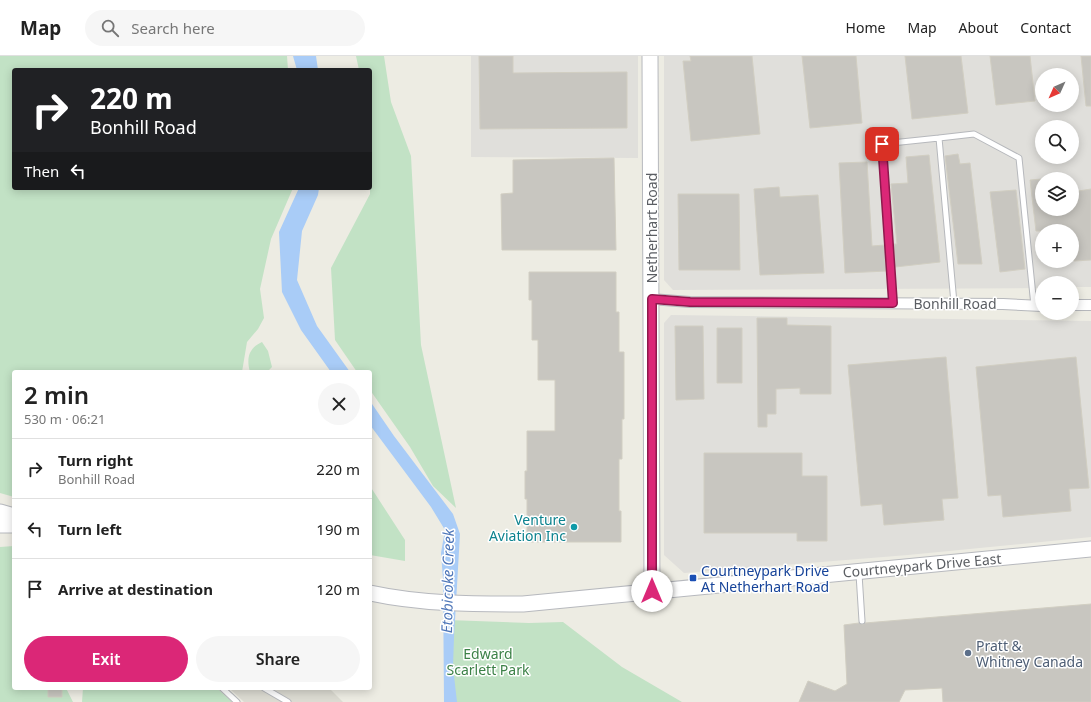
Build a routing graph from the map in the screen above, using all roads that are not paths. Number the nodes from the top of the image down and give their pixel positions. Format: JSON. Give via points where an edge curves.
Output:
{"nodes":[{"id":1,"x":650,"y":56,"type":"edge"},
{"id":2,"x":939,"y":138,"type":"junction"},
{"id":3,"x":1035,"y":283,"type":"edge"},
{"id":4,"x":652,"y":299,"type":"junction"},
{"id":5,"x":893,"y":303,"type":"junction"},
{"id":6,"x":954,"y":303,"type":"junction"},
{"id":7,"x":1079,"y":305,"type":"edge"},
{"id":8,"x":1091,"y":305,"type":"edge"},
{"id":9,"x":1035,"y":306,"type":"edge"},
{"id":10,"x":0,"y":512,"type":"edge"},
{"id":11,"x":12,"y":515,"type":"edge"},
{"id":12,"x":0,"y":525,"type":"edge"},
{"id":13,"x":12,"y":525,"type":"edge"},
{"id":14,"x":1091,"y":549,"type":"edge"},
{"id":15,"x":859,"y":571,"type":"junction"},
{"id":16,"x":652,"y":591,"type":"junction"},
{"id":17,"x":376,"y":594,"type":"edge"},
{"id":18,"x":862,"y":621,"type":"dead end"},
{"id":19,"x":224,"y":690,"type":"edge"},
{"id":20,"x":267,"y":690,"type":"edge"},
{"id":21,"x":237,"y":702,"type":"edge"},
{"id":22,"x":288,"y":702,"type":"edge"}],
"edges":[{"from":1,"to":4,"type":"street","name":"Netherhart Road"},
{"from":2,"to":3,"type":"lane","via":[[974,134],[1019,158]]},
{"from":2,"to":5,"type":"lane","via":[[882,144]]},
{"from":2,"to":6,"type":"lane"},
{"from":4,"to":5,"type":"street","name":"Bonhill Road","via":[[690,302]]},
{"from":4,"to":16,"type":"street","name":"Netherhart Road"},
{"from":5,"to":6,"type":"street","name":"Bonhill Road"},
{"from":6,"to":9,"type":"street","name":"Bonhill Road"},
{"from":7,"to":8,"type":"street"},
{"from":10,"to":11,"type":"street"},
{"from":12,"to":13,"type":"street"},
{"from":14,"to":15,"type":"street","name":"Courtneypark Drive East"},
{"from":15,"to":16,"type":"street","name":"Courtneypark Drive East"},
{"from":15,"to":18,"type":"lane"},
{"from":16,"to":17,"type":"street","name":"Courtneypark Drive East","via":[[523,604],[460,604],[408,600]]},
{"from":19,"to":21,"type":"lane"},
{"from":20,"to":22,"type":"lane"}]}
